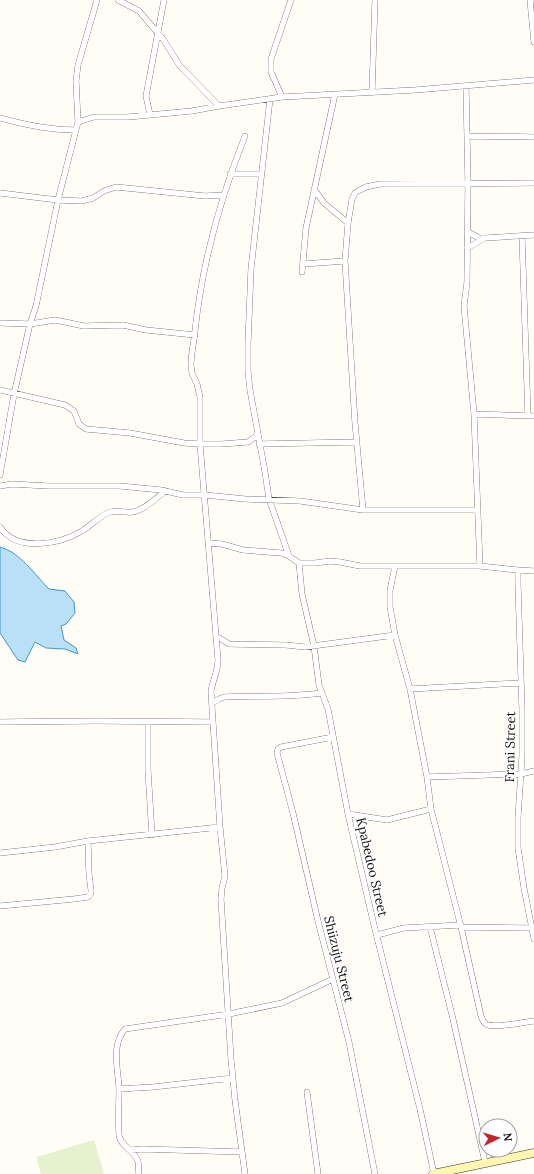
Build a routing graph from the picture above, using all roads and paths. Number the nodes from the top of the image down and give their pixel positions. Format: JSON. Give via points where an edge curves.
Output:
{"nodes":[{"id":1,"x":97,"y":0,"type":"edge"},
{"id":2,"x":118,"y":0,"type":"edge"},
{"id":3,"x":164,"y":0,"type":"edge"},
{"id":4,"x":291,"y":0,"type":"edge"},
{"id":5,"x":375,"y":0,"type":"edge"},
{"id":6,"x":530,"y":0,"type":"edge"},
{"id":7,"x":157,"y":32,"type":"junction"},
{"id":8,"x":534,"y":42,"type":"edge"},
{"id":9,"x":534,"y":80,"type":"edge"},
{"id":10,"x":466,"y":86,"type":"junction"},
{"id":11,"x":372,"y":92,"type":"junction"},
{"id":12,"x":335,"y":94,"type":"junction"},
{"id":13,"x":282,"y":97,"type":"junction"},
{"id":14,"x":270,"y":99,"type":"junction"},
{"id":15,"x":219,"y":106,"type":"junction"},
{"id":16,"x":150,"y":115,"type":"junction"},
{"id":17,"x":0,"y":118,"type":"edge"},
{"id":18,"x":78,"y":122,"type":"junction"},
{"id":19,"x":75,"y":130,"type":"junction"},
{"id":20,"x":245,"y":136,"type":"dead end"},
{"id":21,"x":467,"y":136,"type":"junction"},
{"id":22,"x":534,"y":137,"type":"edge"},
{"id":23,"x":230,"y":174,"type":"junction"},
{"id":24,"x":261,"y":174,"type":"junction"},
{"id":25,"x":468,"y":183,"type":"junction"},
{"id":26,"x":534,"y":183,"type":"edge"},
{"id":27,"x":314,"y":189,"type":"junction"},
{"id":28,"x":0,"y":193,"type":"edge"},
{"id":29,"x":224,"y":195,"type":"junction"},
{"id":30,"x":58,"y":200,"type":"junction"},
{"id":31,"x":348,"y":223,"type":"junction"},
{"id":32,"x":468,"y":232,"type":"junction"},
{"id":33,"x":534,"y":235,"type":"edge"},
{"id":34,"x":522,"y":236,"type":"junction"},
{"id":35,"x":481,"y":239,"type":"junction"},
{"id":36,"x":468,"y":248,"type":"junction"},
{"id":37,"x":345,"y":261,"type":"junction"},
{"id":38,"x":303,"y":264,"type":"junction"},
{"id":39,"x":302,"y":272,"type":"dead end"},
{"id":40,"x":0,"y":323,"type":"edge"},
{"id":41,"x":30,"y":324,"type":"junction"},
{"id":42,"x":194,"y":335,"type":"junction"},
{"id":43,"x":0,"y":390,"type":"edge"},
{"id":44,"x":14,"y":394,"type":"junction"},
{"id":45,"x":474,"y":414,"type":"junction"},
{"id":46,"x":531,"y":416,"type":"edge"},
{"id":47,"x":258,"y":435,"type":"junction"},
{"id":48,"x":248,"y":442,"type":"junction"},
{"id":49,"x":357,"y":442,"type":"junction"},
{"id":50,"x":200,"y":444,"type":"junction"},
{"id":51,"x":260,"y":446,"type":"junction"},
{"id":52,"x":0,"y":475,"type":"edge"},
{"id":53,"x":0,"y":486,"type":"edge"},
{"id":54,"x":165,"y":491,"type":"junction"},
{"id":55,"x":205,"y":495,"type":"junction"},
{"id":56,"x":269,"y":499,"type":"junction"},
{"id":57,"x":363,"y":510,"type":"junction"},
{"id":58,"x":478,"y":510,"type":"junction"},
{"id":59,"x":0,"y":527,"type":"edge"},
{"id":60,"x":208,"y":543,"type":"junction"},
{"id":61,"x":289,"y":556,"type":"junction"},
{"id":62,"x":299,"y":563,"type":"junction"},
{"id":63,"x":395,"y":566,"type":"junction"},
{"id":64,"x":480,"y":566,"type":"junction"},
{"id":65,"x":518,"y":570,"type":"junction"},
{"id":66,"x":534,"y":571,"type":"edge"},
{"id":67,"x":216,"y":636,"type":"junction"},
{"id":68,"x":395,"y":636,"type":"junction"},
{"id":69,"x":314,"y":646,"type":"junction"},
{"id":70,"x":521,"y":683,"type":"junction"},
{"id":71,"x":410,"y":689,"type":"junction"},
{"id":72,"x":321,"y":693,"type":"junction"},
{"id":73,"x":212,"y":703,"type":"junction"},
{"id":74,"x":0,"y":722,"type":"edge"},
{"id":75,"x":148,"y":722,"type":"junction"},
{"id":76,"x":212,"y":722,"type":"junction"},
{"id":77,"x":333,"y":737,"type":"junction"},
{"id":78,"x":534,"y":771,"type":"edge"},
{"id":79,"x":521,"y":774,"type":"junction"},
{"id":80,"x":427,"y":777,"type":"junction"},
{"id":81,"x":431,"y":809,"type":"junction"},
{"id":82,"x":348,"y":814,"type":"junction"},
{"id":83,"x":220,"y":827,"type":"junction"},
{"id":84,"x":152,"y":835,"type":"junction"},
{"id":85,"x":88,"y":841,"type":"junction"},
{"id":86,"x":0,"y":853,"type":"edge"},
{"id":87,"x":0,"y":906,"type":"edge"},
{"id":88,"x":461,"y":926,"type":"junction"},
{"id":89,"x":430,"y":927,"type":"junction"},
{"id":90,"x":532,"y":928,"type":"junction"},
{"id":91,"x":377,"y":935,"type":"junction"},
{"id":92,"x":534,"y":939,"type":"edge"},
{"id":93,"x":333,"y":980,"type":"junction"},
{"id":94,"x":229,"y":1014,"type":"junction"},
{"id":95,"x":534,"y":1021,"type":"edge"},
{"id":96,"x":233,"y":1078,"type":"junction"},
{"id":97,"x":119,"y":1089,"type":"junction"},
{"id":98,"x":308,"y":1092,"type":"dead end"},
{"id":99,"x":131,"y":1150,"type":"junction"},
{"id":100,"x":242,"y":1152,"type":"junction"},
{"id":101,"x":534,"y":1153,"type":"edge"},
{"id":102,"x":485,"y":1162,"type":"junction"},
{"id":103,"x":139,"y":1174,"type":"edge"},
{"id":104,"x":245,"y":1174,"type":"edge"},
{"id":105,"x":318,"y":1174,"type":"edge"},
{"id":106,"x":374,"y":1174,"type":"edge"},
{"id":107,"x":433,"y":1174,"type":"edge"}],
"edges":[{"from":1,"to":18,"type":"street","via":[[78,65]]},
{"from":2,"to":7,"type":"street","via":[[138,11]]},
{"from":3,"to":7,"type":"street"},
{"from":4,"to":13,"type":"street","via":[[272,59],[272,72]]},
{"from":5,"to":11,"type":"street"},
{"from":6,"to":8,"type":"street"},
{"from":7,"to":15,"type":"street","via":[[180,66]]},
{"from":7,"to":16,"type":"street","via":[[146,96]]},
{"from":9,"to":10,"type":"street"},
{"from":10,"to":11,"type":"street"},
{"from":10,"to":21,"type":"street"},
{"from":11,"to":12,"type":"street"},
{"from":12,"to":13,"type":"street"},
{"from":12,"to":27,"type":"street"},
{"from":13,"to":14,"type":"street"},
{"from":14,"to":15,"type":"street"},
{"from":14,"to":24,"type":"street"},
{"from":15,"to":16,"type":"street"},
{"from":16,"to":18,"type":"street","via":[[94,117]]},
{"from":17,"to":19,"type":"street","via":[[51,129]]},
{"from":18,"to":19,"type":"street"},
{"from":19,"to":30,"type":"street"},
{"from":20,"to":23,"type":"street"},
{"from":21,"to":22,"type":"street"},
{"from":21,"to":25,"type":"street"},
{"from":23,"to":24,"type":"street"},
{"from":23,"to":29,"type":"street"},
{"from":24,"to":47,"type":"street","via":[[251,269],[248,343],[250,390]]},
{"from":25,"to":26,"type":"street"},
{"from":25,"to":31,"type":"street","via":[[380,184],[366,187],[352,199]]},
{"from":25,"to":32,"type":"street"},
{"from":27,"to":31,"type":"street","via":[[324,203]]},
{"from":27,"to":38,"type":"street","via":[[306,228]]},
{"from":28,"to":30,"type":"street"},
{"from":29,"to":30,"type":"street","via":[[205,196],[116,187],[82,201]]},
{"from":29,"to":42,"type":"street","via":[[202,281]]},
{"from":30,"to":41,"type":"street"},
{"from":31,"to":37,"type":"street"},
{"from":32,"to":35,"type":"street"},
{"from":32,"to":36,"type":"street"},
{"from":33,"to":34,"type":"street"},
{"from":34,"to":35,"type":"street"},
{"from":34,"to":46,"type":"street"},
{"from":35,"to":36,"type":"street"},
{"from":36,"to":45,"type":"street","via":[[464,306]]},
{"from":37,"to":38,"type":"street"},
{"from":37,"to":49,"type":"street"},
{"from":38,"to":39,"type":"street"},
{"from":40,"to":41,"type":"street"},
{"from":41,"to":42,"type":"street","via":[[55,320],[84,326],[124,325]]},
{"from":41,"to":44,"type":"street"},
{"from":42,"to":50,"type":"street","via":[[191,365],[200,397]]},
{"from":43,"to":44,"type":"street"},
{"from":44,"to":50,"type":"street","via":[[65,405],[74,411],[78,424],[86,429]]},
{"from":44,"to":52,"type":"street"},
{"from":45,"to":46,"type":"street"},
{"from":45,"to":58,"type":"street"},
{"from":47,"to":48,"type":"street"},
{"from":47,"to":51,"type":"street"},
{"from":48,"to":50,"type":"street"},
{"from":48,"to":51,"type":"street"},
{"from":49,"to":51,"type":"street"},
{"from":49,"to":57,"type":"street"},
{"from":50,"to":55,"type":"street"},
{"from":51,"to":56,"type":"street"},
{"from":53,"to":54,"type":"street","via":[[120,486]]},
{"from":54,"to":55,"type":"street","via":[[183,495]]},
{"from":54,"to":59,"type":"street","via":[[135,511],[110,512],[83,531],[49,543],[19,542],[3,532]]},
{"from":55,"to":56,"type":"street"},
{"from":55,"to":60,"type":"street"},
{"from":56,"to":57,"type":"street"},
{"from":56,"to":61,"type":"street"},
{"from":57,"to":58,"type":"street"},
{"from":58,"to":64,"type":"street"},
{"from":60,"to":61,"type":"street"},
{"from":60,"to":67,"type":"street"},
{"from":61,"to":62,"type":"street"},
{"from":62,"to":63,"type":"street","via":[[330,561],[360,566]]},
{"from":62,"to":69,"type":"street","name":"Kpabedoo Street","via":[[302,594]]},
{"from":63,"to":64,"type":"street"},
{"from":63,"to":68,"type":"street","via":[[390,590]]},
{"from":64,"to":65,"type":"street"},
{"from":65,"to":66,"type":"street"},
{"from":65,"to":70,"type":"street","name":"Frani Street"},
{"from":67,"to":69,"type":"street","via":[[229,644]]},
{"from":67,"to":73,"type":"street","via":[[218,666],[211,688]]},
{"from":68,"to":69,"type":"street"},
{"from":68,"to":71,"type":"street"},
{"from":69,"to":72,"type":"street","name":"Kpabedoo Street"},
{"from":70,"to":71,"type":"street"},
{"from":70,"to":79,"type":"street","name":"Frani Street"},
{"from":71,"to":80,"type":"street"},
{"from":72,"to":73,"type":"street","via":[[224,697]]},
{"from":72,"to":77,"type":"street","name":"Kpabedoo Street","via":[[328,709]]},
{"from":73,"to":76,"type":"street"},
{"from":74,"to":75,"type":"street"},
{"from":75,"to":76,"type":"street"},
{"from":75,"to":84,"type":"street"},
{"from":76,"to":83,"type":"street"},
{"from":77,"to":82,"type":"street","name":"Kpabedoo Street"},
{"from":77,"to":93,"type":"street","name":"Shiizuju Street","via":[[281,747],[277,751]]},
{"from":78,"to":79,"type":"street"},
{"from":79,"to":80,"type":"street"},
{"from":79,"to":90,"type":"street","name":"Frani Street","via":[[518,848]]},
{"from":80,"to":81,"type":"street"},
{"from":81,"to":82,"type":"street","via":[[387,820]]},
{"from":81,"to":88,"type":"street"},
{"from":82,"to":91,"type":"street","name":"Kpabedoo Street"},
{"from":83,"to":84,"type":"street"},
{"from":83,"to":94,"type":"street","via":[[225,876],[221,891]]},
{"from":84,"to":85,"type":"street"},
{"from":85,"to":86,"type":"street"},
{"from":85,"to":87,"type":"street","via":[[91,890],[88,897]]},
{"from":88,"to":89,"type":"street"},
{"from":88,"to":90,"type":"street"},
{"from":88,"to":95,"type":"street","via":[[484,1022],[494,1026]]},
{"from":89,"to":91,"type":"street","via":[[394,930]]},
{"from":89,"to":102,"type":"street"},
{"from":90,"to":92,"type":"street","name":"Frani Street"},
{"from":91,"to":107,"type":"street","name":"Kpabedoo Street","via":[[420,1109]]},
{"from":93,"to":94,"type":"street","via":[[282,1003]]},
{"from":93,"to":106,"type":"street","name":"Shiizuju Street","via":[[349,1042]]},
{"from":94,"to":96,"type":"street"},
{"from":94,"to":97,"type":"street","via":[[125,1029],[119,1039],[116,1054]]},
{"from":96,"to":97,"type":"street"},
{"from":96,"to":100,"type":"street"},
{"from":97,"to":99,"type":"street","via":[[119,1138]]},
{"from":98,"to":105,"type":"street"},
{"from":99,"to":100,"type":"street"},
{"from":99,"to":103,"type":"street","via":[[138,1160]]},
{"from":100,"to":104,"type":"street"},
{"from":101,"to":102,"type":"street"},
{"from":102,"to":107,"type":"street"}]}
